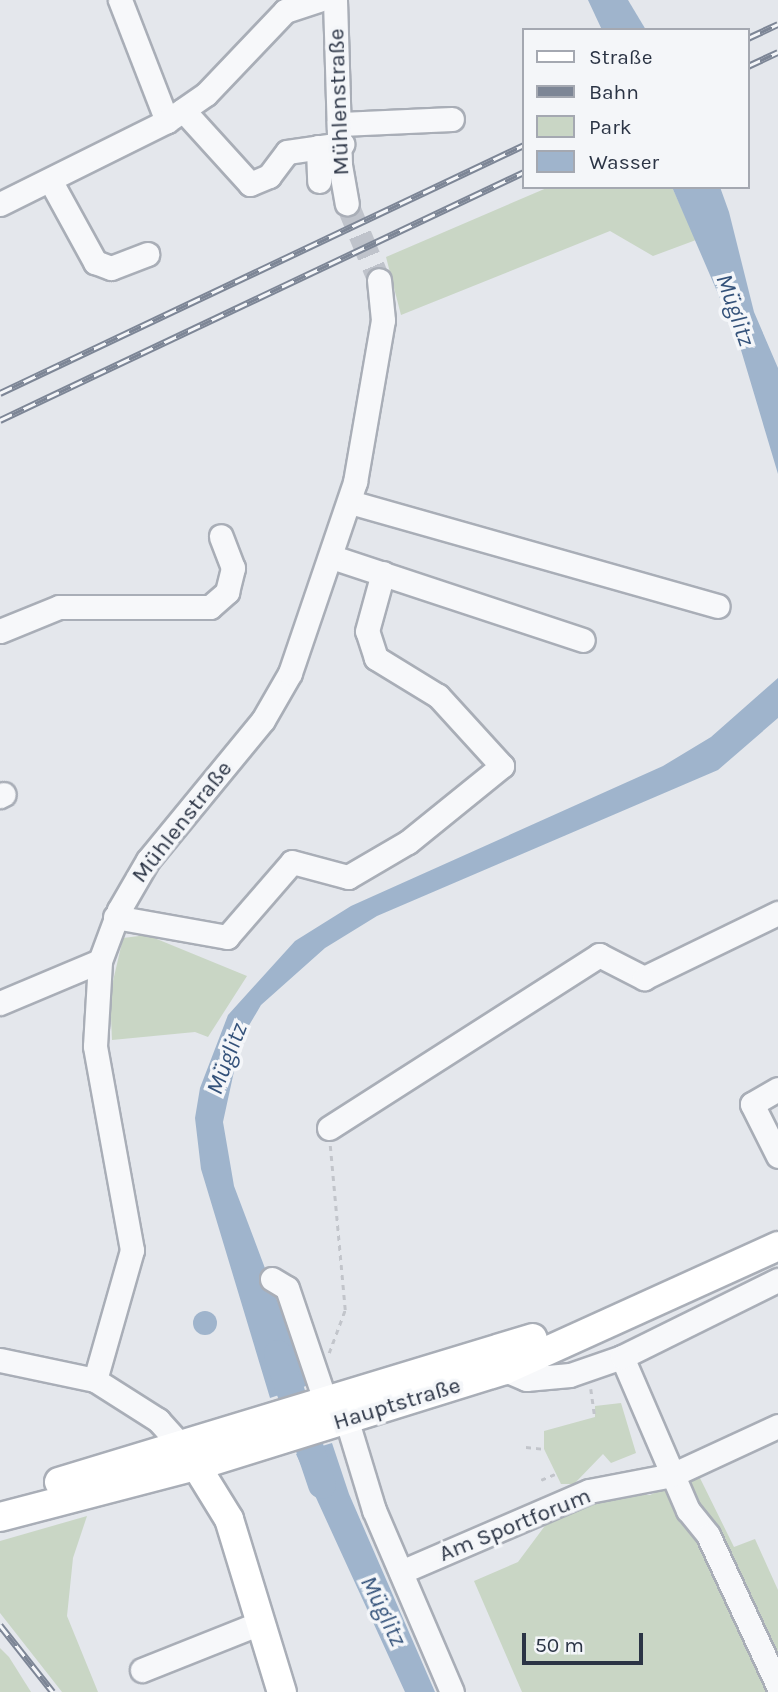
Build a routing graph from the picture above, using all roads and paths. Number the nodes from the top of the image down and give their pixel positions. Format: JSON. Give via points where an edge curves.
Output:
{"nodes":[{"id":1,"x":120,"y":0,"type":"edge"},
{"id":2,"x":319,"y":0,"type":"edge"},
{"id":3,"x":335,"y":0,"type":"edge"},
{"id":4,"x":175,"y":116,"type":"junction"},
{"id":5,"x":452,"y":119,"type":"dead end"},
{"id":6,"x":342,"y":134,"type":"junction"},
{"id":7,"x":318,"y":147,"type":"junction"},
{"id":8,"x":50,"y":180,"type":"junction"},
{"id":9,"x":319,"y":181,"type":"dead end"},
{"id":10,"x":347,"y":203,"type":"tunnel mouth"},
{"id":11,"x":0,"y":204,"type":"edge"},
{"id":12,"x":147,"y":254,"type":"dead end"},
{"id":13,"x":379,"y":280,"type":"tunnel mouth"},
{"id":14,"x":350,"y":502,"type":"junction"},
{"id":15,"x":220,"y":536,"type":"dead end"},
{"id":16,"x":332,"y":557,"type":"junction"},
{"id":17,"x":383,"y":573,"type":"junction"},
{"id":18,"x":718,"y":606,"type":"dead end"},
{"id":19,"x":0,"y":631,"type":"edge"},
{"id":20,"x":583,"y":640,"type":"dead end"},
{"id":21,"x":778,"y":913,"type":"edge"},
{"id":22,"x":116,"y":917,"type":"junction"},
{"id":23,"x":100,"y":961,"type":"junction"},
{"id":24,"x":0,"y":1003,"type":"edge"},
{"id":25,"x":778,"y":1089,"type":"edge"},
{"id":26,"x":329,"y":1128,"type":"joint"},
{"id":27,"x":778,"y":1156,"type":"edge"},
{"id":28,"x":778,"y":1229,"type":"edge"},
{"id":29,"x":778,"y":1246,"type":"edge"},
{"id":30,"x":272,"y":1279,"type":"dead end"},
{"id":31,"x":778,"y":1280,"type":"edge"},
{"id":32,"x":709,"y":1282,"type":"junction"},
{"id":33,"x":730,"y":1301,"type":"junction"},
{"id":34,"x":622,"y":1357,"type":"junction"},
{"id":35,"x":0,"y":1360,"type":"edge"},
{"id":36,"x":594,"y":1367,"type":"junction"},
{"id":37,"x":505,"y":1370,"type":"junction"},
{"id":38,"x":95,"y":1380,"type":"junction"},
{"id":39,"x":328,"y":1405,"type":"junction"},
{"id":40,"x":595,"y":1417,"type":"dead end"},
{"id":41,"x":778,"y":1426,"type":"edge"},
{"id":42,"x":526,"y":1447,"type":"dead end"},
{"id":43,"x":544,"y":1448,"type":"dead end"},
{"id":44,"x":191,"y":1456,"type":"junction"},
{"id":45,"x":555,"y":1474,"type":"dead end"},
{"id":46,"x":672,"y":1475,"type":"junction"},
{"id":47,"x":541,"y":1480,"type":"dead end"},
{"id":48,"x":0,"y":1500,"type":"edge"},
{"id":49,"x":0,"y":1517,"type":"edge"},
{"id":50,"x":401,"y":1572,"type":"junction"},
{"id":51,"x":261,"y":1623,"type":"junction"},
{"id":52,"x":142,"y":1670,"type":"dead end"},
{"id":53,"x":778,"y":1686,"type":"edge"},
{"id":54,"x":282,"y":1692,"type":"edge"},
{"id":55,"x":452,"y":1692,"type":"edge"}],
"edges":[{"from":1,"to":4,"type":"street"},
{"from":2,"to":4,"type":"street","via":[[285,11]]},
{"from":3,"to":6,"type":"street","name":"Mühlenstraße"},
{"from":4,"to":7,"type":"street","via":[[250,184],[269,176],[287,152]]},
{"from":4,"to":8,"type":"street"},
{"from":5,"to":6,"type":"street"},
{"from":6,"to":7,"type":"street"},
{"from":6,"to":10,"type":"street","name":"Mühlenstraße"},
{"from":7,"to":9,"type":"street"},
{"from":8,"to":11,"type":"street"},
{"from":8,"to":12,"type":"street","via":[[95,262],[111,268]]},
{"from":13,"to":14,"type":"street","name":"Mühlenstraße","via":[[379,346]]},
{"from":14,"to":16,"type":"street","name":"Mühlenstraße"},
{"from":14,"to":18,"type":"street"},
{"from":15,"to":19,"type":"street","via":[[233,568],[227,592],[210,607],[59,607]]},
{"from":16,"to":17,"type":"street"},
{"from":16,"to":22,"type":"street","name":"Mühlenstraße","via":[[296,632],[278,697],[148,860]]},
{"from":17,"to":20,"type":"street"},
{"from":17,"to":22,"type":"street","via":[[367,631],[376,658],[438,696],[502,766],[408,842],[348,877],[292,862],[227,937]]},
{"from":21,"to":26,"type":"street","via":[[644,978],[599,955]]},
{"from":22,"to":23,"type":"street","name":"Mühlenstraße"},
{"from":23,"to":24,"type":"street"},
{"from":23,"to":38,"type":"street","name":"Mühlenstraße","via":[[95,1046],[132,1250]]},
{"from":25,"to":27,"type":"street","via":[[752,1104]]},
{"from":26,"to":39,"type":"path","via":[[345,1310]]},
{"from":28,"to":39,"type":"main road","name":"Hauptstraße","via":[[621,1304],[499,1352]]},
{"from":29,"to":32,"type":"main road","name":"Hauptstraße"},
{"from":30,"to":39,"type":"street","via":[[287,1288]]},
{"from":31,"to":33,"type":"street"},
{"from":32,"to":33,"type":"street"},
{"from":32,"to":37,"type":"main road","name":"Hauptstraße"},
{"from":33,"to":34,"type":"street"},
{"from":34,"to":36,"type":"street"},
{"from":34,"to":46,"type":"street"},
{"from":35,"to":38,"type":"street"},
{"from":36,"to":37,"type":"street","via":[[547,1380]]},
{"from":36,"to":40,"type":"path"},
{"from":37,"to":39,"type":"main road","name":"Hauptstraße"},
{"from":38,"to":44,"type":"street","via":[[158,1420]]},
{"from":39,"to":44,"type":"main road","name":"Hauptstraße"},
{"from":39,"to":50,"type":"street"},
{"from":41,"to":46,"type":"street","name":"Am Sportforum"},
{"from":42,"to":43,"type":"path"},
{"from":44,"to":48,"type":"main road","name":"Hauptstraße"},
{"from":44,"to":49,"type":"main road","name":"Hauptstraße"},
{"from":44,"to":51,"type":"main road","via":[[229,1519]]},
{"from":45,"to":47,"type":"path"},
{"from":46,"to":50,"type":"street","name":"Am Sportforum","via":[[589,1492]]},
{"from":46,"to":53,"type":"street"},
{"from":50,"to":55,"type":"street"},
{"from":51,"to":52,"type":"street"},
{"from":51,"to":54,"type":"main road"}]}
